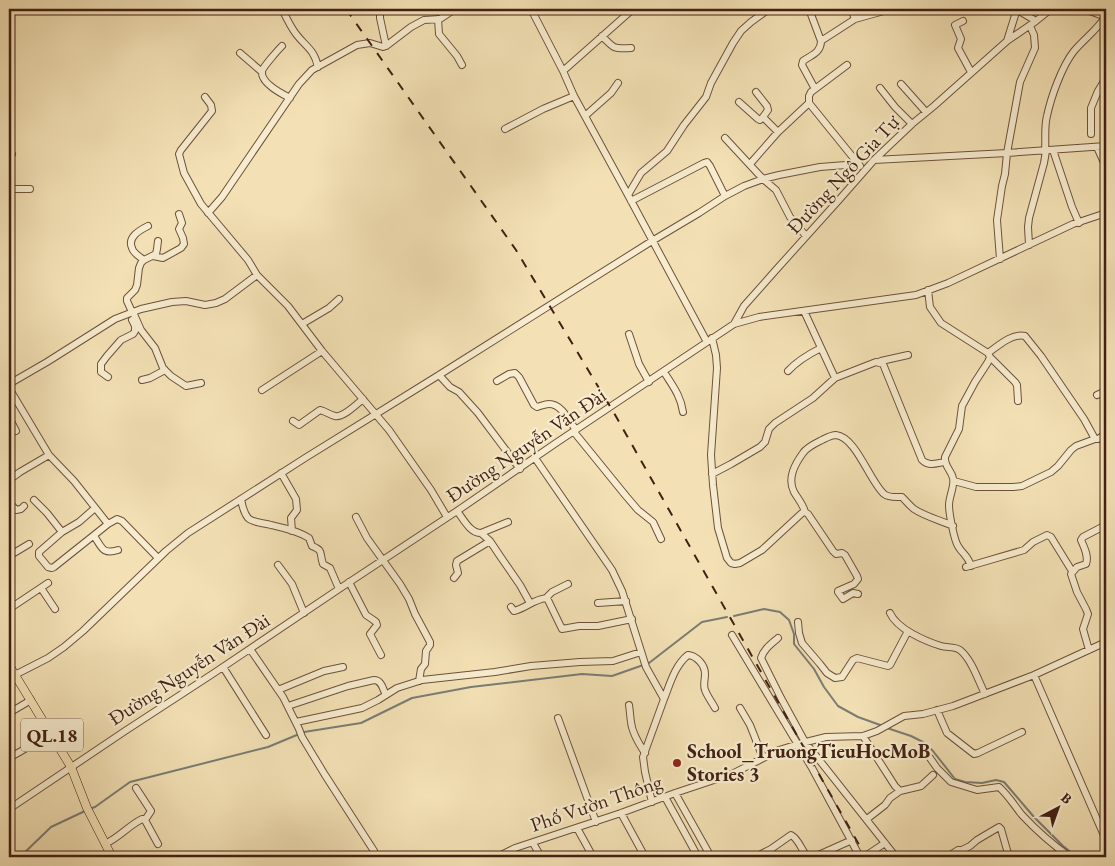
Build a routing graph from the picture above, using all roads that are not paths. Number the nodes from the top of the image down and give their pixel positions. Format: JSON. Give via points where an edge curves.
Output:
{"nodes":[{"id":1,"x":282,"y":9,"type":"edge"},
{"id":2,"x":380,"y":9,"type":"edge"},
{"id":3,"x":455,"y":9,"type":"edge"},
{"id":4,"x":531,"y":9,"type":"edge"},
{"id":5,"x":567,"y":9,"type":"edge"},
{"id":6,"x":574,"y":9,"type":"edge"},
{"id":7,"x":633,"y":9,"type":"edge"},
{"id":8,"x":769,"y":9,"type":"edge"},
{"id":9,"x":809,"y":9,"type":"edge"},
{"id":10,"x":851,"y":9,"type":"edge"},
{"id":11,"x":891,"y":9,"type":"edge"},
{"id":12,"x":1017,"y":9,"type":"edge"},
{"id":13,"x":1051,"y":9,"type":"edge"},
{"id":14,"x":1084,"y":9,"type":"edge"},
{"id":15,"x":1106,"y":17,"type":"edge"},
{"id":16,"x":438,"y":19,"type":"junction"},
{"id":17,"x":855,"y":19,"type":"junction"},
{"id":18,"x":963,"y":21,"type":"dead end"},
{"id":19,"x":1036,"y":21,"type":"junction"},
{"id":20,"x":1030,"y":26,"type":"junction"},
{"id":21,"x":602,"y":36,"type":"junction"},
{"id":22,"x":821,"y":41,"type":"junction"},
{"id":23,"x":1007,"y":41,"type":"junction"},
{"id":24,"x":282,"y":46,"type":"dead end"},
{"id":25,"x":386,"y":46,"type":"junction"},
{"id":26,"x":631,"y":48,"type":"dead end"},
{"id":27,"x":240,"y":53,"type":"dead end"},
{"id":28,"x":462,"y":65,"type":"dead end"},
{"id":29,"x":846,"y":65,"type":"dead end"},
{"id":30,"x":318,"y":67,"type":"junction"},
{"id":31,"x":563,"y":71,"type":"junction"},
{"id":32,"x":262,"y":72,"type":"junction"},
{"id":33,"x":971,"y":72,"type":"junction"},
{"id":34,"x":1106,"y":78,"type":"edge"},
{"id":35,"x":618,"y":83,"type":"dead end"},
{"id":36,"x":901,"y":84,"type":"dead end"},
{"id":37,"x":880,"y":88,"type":"dead end"},
{"id":38,"x":816,"y":90,"type":"junction"},
{"id":39,"x":756,"y":92,"type":"dead end"},
{"id":40,"x":574,"y":96,"type":"junction"},
{"id":41,"x":205,"y":97,"type":"dead end"},
{"id":42,"x":290,"y":98,"type":"junction"},
{"id":43,"x":739,"y":102,"type":"dead end"},
{"id":44,"x":809,"y":103,"type":"junction"},
{"id":45,"x":926,"y":112,"type":"junction"},
{"id":46,"x":584,"y":116,"type":"junction"},
{"id":47,"x":763,"y":117,"type":"junction"},
{"id":48,"x":912,"y":124,"type":"junction"},
{"id":49,"x":505,"y":130,"type":"dead end"},
{"id":50,"x":778,"y":132,"type":"junction"},
{"id":51,"x":1091,"y":134,"type":"dead end"},
{"id":52,"x":725,"y":138,"type":"dead end"},
{"id":53,"x":1106,"y":146,"type":"edge"},
{"id":54,"x":1097,"y":147,"type":"junction"},
{"id":55,"x":1048,"y":150,"type":"junction"},
{"id":56,"x":1007,"y":153,"type":"junction"},
{"id":57,"x":874,"y":160,"type":"junction"},
{"id":58,"x":750,"y":164,"type":"junction"},
{"id":59,"x":859,"y":164,"type":"junction"},
{"id":60,"x":1106,"y":167,"type":"edge"},
{"id":61,"x":864,"y":170,"type":"junction"},
{"id":62,"x":763,"y":178,"type":"junction"},
{"id":63,"x":9,"y":189,"type":"edge"},
{"id":64,"x":30,"y":189,"type":"dead end"},
{"id":65,"x":725,"y":196,"type":"junction"},
{"id":66,"x":630,"y":198,"type":"junction"},
{"id":67,"x":208,"y":213,"type":"junction"},
{"id":68,"x":1106,"y":213,"type":"edge"},
{"id":69,"x":179,"y":214,"type":"dead end"},
{"id":70,"x":1079,"y":222,"type":"junction"},
{"id":71,"x":148,"y":226,"type":"dead end"},
{"id":72,"x":806,"y":236,"type":"junction"},
{"id":73,"x":158,"y":241,"type":"dead end"},
{"id":74,"x":652,"y":241,"type":"junction"},
{"id":75,"x":1029,"y":245,"type":"junction"},
{"id":76,"x":152,"y":256,"type":"junction"},
{"id":77,"x":1000,"y":258,"type":"junction"},
{"id":78,"x":144,"y":260,"type":"junction"},
{"id":79,"x":257,"y":275,"type":"junction"},
{"id":80,"x":928,"y":290,"type":"junction"},
{"id":81,"x":339,"y":299,"type":"dead end"},
{"id":82,"x":804,"y":311,"type":"junction"},
{"id":83,"x":131,"y":313,"type":"junction"},
{"id":84,"x":302,"y":324,"type":"junction"},
{"id":85,"x":734,"y":324,"type":"junction"},
{"id":86,"x":629,"y":334,"type":"dead end"},
{"id":87,"x":709,"y":340,"type":"junction"},
{"id":88,"x":821,"y":348,"type":"junction"},
{"id":89,"x":322,"y":351,"type":"junction"},
{"id":90,"x":908,"y":355,"type":"dead end"},
{"id":91,"x":989,"y":355,"type":"junction"},
{"id":92,"x":879,"y":362,"type":"junction"},
{"id":93,"x":164,"y":370,"type":"junction"},
{"id":94,"x":788,"y":370,"type":"dead end"},
{"id":95,"x":664,"y":372,"type":"junction"},
{"id":96,"x":439,"y":375,"type":"junction"},
{"id":97,"x":108,"y":377,"type":"dead end"},
{"id":98,"x":835,"y":378,"type":"junction"},
{"id":99,"x":142,"y":380,"type":"dead end"},
{"id":100,"x":498,"y":381,"type":"dead end"},
{"id":101,"x":201,"y":382,"type":"dead end"},
{"id":102,"x":649,"y":382,"type":"junction"},
{"id":103,"x":9,"y":384,"type":"edge"},
{"id":104,"x":9,"y":388,"type":"edge"},
{"id":105,"x":262,"y":390,"type":"dead end"},
{"id":106,"x":1106,"y":392,"type":"edge"},
{"id":107,"x":1097,"y":395,"type":"dead end"},
{"id":108,"x":363,"y":399,"type":"junction"},
{"id":109,"x":1018,"y":402,"type":"dead end"},
{"id":110,"x":683,"y":412,"type":"dead end"},
{"id":111,"x":376,"y":414,"type":"junction"},
{"id":112,"x":9,"y":417,"type":"edge"},
{"id":113,"x":293,"y":421,"type":"dead end"},
{"id":114,"x":16,"y":431,"type":"dead end"},
{"id":115,"x":575,"y":431,"type":"junction"},
{"id":116,"x":1106,"y":434,"type":"edge"},
{"id":117,"x":1095,"y":439,"type":"junction"},
{"id":118,"x":49,"y":454,"type":"junction"},
{"id":119,"x":535,"y":458,"type":"junction"},
{"id":120,"x":945,"y":462,"type":"junction"},
{"id":121,"x":520,"y":469,"type":"junction"},
{"id":122,"x":281,"y":474,"type":"junction"},
{"id":123,"x":712,"y":474,"type":"junction"},
{"id":124,"x":9,"y":480,"type":"edge"},
{"id":125,"x":954,"y":481,"type":"junction"},
{"id":126,"x":241,"y":499,"type":"junction"},
{"id":127,"x":34,"y":500,"type":"dead end"},
{"id":128,"x":9,"y":502,"type":"edge"},
{"id":129,"x":24,"y":506,"type":"dead end"},
{"id":130,"x":95,"y":508,"type":"junction"},
{"id":131,"x":457,"y":511,"type":"junction"},
{"id":132,"x":805,"y":512,"type":"junction"},
{"id":133,"x":356,"y":517,"type":"dead end"},
{"id":134,"x":448,"y":517,"type":"junction"},
{"id":135,"x":508,"y":522,"type":"dead end"},
{"id":136,"x":108,"y":524,"type":"junction"},
{"id":137,"x":953,"y":526,"type":"junction"},
{"id":138,"x":1104,"y":526,"type":"edge"},
{"id":139,"x":292,"y":531,"type":"junction"},
{"id":140,"x":62,"y":532,"type":"junction"},
{"id":141,"x":481,"y":533,"type":"junction"},
{"id":142,"x":94,"y":536,"type":"junction"},
{"id":143,"x":1106,"y":536,"type":"edge"},
{"id":144,"x":661,"y":539,"type":"dead end"},
{"id":145,"x":490,"y":541,"type":"junction"},
{"id":146,"x":29,"y":544,"type":"dead end"},
{"id":147,"x":118,"y":550,"type":"dead end"},
{"id":148,"x":9,"y":556,"type":"edge"},
{"id":149,"x":158,"y":558,"type":"junction"},
{"id":150,"x":383,"y":560,"type":"junction"},
{"id":151,"x":278,"y":565,"type":"dead end"},
{"id":152,"x":1072,"y":571,"type":"junction"},
{"id":153,"x":454,"y":578,"type":"dead end"},
{"id":154,"x":349,"y":582,"type":"junction"},
{"id":155,"x":48,"y":583,"type":"dead end"},
{"id":156,"x":568,"y":584,"type":"dead end"},
{"id":157,"x":41,"y":588,"type":"junction"},
{"id":158,"x":339,"y":589,"type":"junction"},
{"id":159,"x":858,"y":594,"type":"dead end"},
{"id":160,"x":546,"y":598,"type":"junction"},
{"id":161,"x":626,"y":601,"type":"junction"},
{"id":162,"x":530,"y":603,"type":"junction"},
{"id":163,"x":598,"y":603,"type":"dead end"},
{"id":164,"x":511,"y":607,"type":"dead end"},
{"id":165,"x":9,"y":609,"type":"edge"},
{"id":166,"x":55,"y":609,"type":"dead end"},
{"id":167,"x":304,"y":613,"type":"junction"},
{"id":168,"x":890,"y":613,"type":"dead end"},
{"id":169,"x":632,"y":619,"type":"junction"},
{"id":170,"x":798,"y":622,"type":"dead end"},
{"id":171,"x":908,"y":631,"type":"junction"},
{"id":172,"x":732,"y":635,"type":"dead end"},
{"id":173,"x":778,"y":638,"type":"dead end"},
{"id":174,"x":1106,"y":642,"type":"edge"},
{"id":175,"x":250,"y":649,"type":"junction"},
{"id":176,"x":1089,"y":650,"type":"junction"},
{"id":177,"x":641,"y":652,"type":"junction"},
{"id":178,"x":382,"y":655,"type":"dead end"},
{"id":179,"x":9,"y":665,"type":"edge"},
{"id":180,"x":223,"y":667,"type":"junction"},
{"id":181,"x":343,"y":667,"type":"dead end"},
{"id":182,"x":1034,"y":675,"type":"junction"},
{"id":183,"x":12,"y":676,"type":"edge"},
{"id":184,"x":419,"y":681,"type":"junction"},
{"id":185,"x":278,"y":690,"type":"junction"},
{"id":186,"x":985,"y":694,"type":"junction"},
{"id":187,"x":386,"y":695,"type":"junction"},
{"id":188,"x":664,"y":699,"type":"junction"},
{"id":189,"x":30,"y":700,"type":"junction"},
{"id":190,"x":629,"y":705,"type":"dead end"},
{"id":191,"x":288,"y":706,"type":"junction"},
{"id":192,"x":715,"y":708,"type":"dead end"},
{"id":193,"x":740,"y":708,"type":"dead end"},
{"id":194,"x":937,"y":710,"type":"junction"},
{"id":195,"x":9,"y":713,"type":"edge"},
{"id":196,"x":558,"y":718,"type":"dead end"},
{"id":197,"x":298,"y":726,"type":"junction"},
{"id":198,"x":1022,"y":732,"type":"dead end"},
{"id":199,"x":51,"y":734,"type":"junction"},
{"id":200,"x":266,"y":735,"type":"dead end"},
{"id":201,"x":863,"y":736,"type":"junction"},
{"id":202,"x":805,"y":742,"type":"junction"},
{"id":203,"x":797,"y":744,"type":"junction"},
{"id":204,"x":645,"y":753,"type":"junction"},
{"id":205,"x":9,"y":758,"type":"edge"},
{"id":206,"x":763,"y":758,"type":"junction"},
{"id":207,"x":930,"y":758,"type":"dead end"},
{"id":208,"x":71,"y":767,"type":"junction"},
{"id":209,"x":933,"y":775,"type":"dead end"},
{"id":210,"x":136,"y":788,"type":"dead end"},
{"id":211,"x":900,"y":791,"type":"junction"},
{"id":212,"x":676,"y":793,"type":"junction"},
{"id":213,"x":665,"y":797,"type":"junction"},
{"id":214,"x":652,"y":802,"type":"junction"},
{"id":215,"x":9,"y":809,"type":"edge"},
{"id":216,"x":621,"y":813,"type":"junction"},
{"id":217,"x":867,"y":819,"type":"junction"},
{"id":218,"x":145,"y":820,"type":"junction"},
{"id":219,"x":596,"y":822,"type":"junction"},
{"id":220,"x":577,"y":828,"type":"junction"},
{"id":221,"x":852,"y":840,"type":"junction"},
{"id":222,"x":1106,"y":840,"type":"edge"},
{"id":223,"x":533,"y":843,"type":"junction"},
{"id":224,"x":885,"y":843,"type":"junction"},
{"id":225,"x":105,"y":844,"type":"junction"},
{"id":226,"x":158,"y":844,"type":"dead end"},
{"id":227,"x":112,"y":857,"type":"edge"},
{"id":228,"x":376,"y":857,"type":"edge"},
{"id":229,"x":497,"y":857,"type":"edge"},
{"id":230,"x":541,"y":857,"type":"edge"},
{"id":231,"x":593,"y":857,"type":"edge"},
{"id":232,"x":645,"y":857,"type":"edge"},
{"id":233,"x":698,"y":857,"type":"edge"},
{"id":234,"x":711,"y":857,"type":"edge"},
{"id":235,"x":755,"y":857,"type":"edge"},
{"id":236,"x":808,"y":857,"type":"edge"},
{"id":237,"x":814,"y":857,"type":"edge"},
{"id":238,"x":862,"y":857,"type":"edge"},
{"id":239,"x":896,"y":857,"type":"edge"},
{"id":240,"x":947,"y":857,"type":"edge"},
{"id":241,"x":1009,"y":857,"type":"edge"},
{"id":242,"x":1070,"y":857,"type":"edge"}],
"edges":[{"from":1,"to":30,"type":"street","via":[[297,36],[312,50]]},
{"from":2,"to":25,"type":"street"},
{"from":3,"to":16,"type":"street"},
{"from":4,"to":31,"type":"street"},
{"from":5,"to":6,"type":"street"},
{"from":7,"to":21,"type":"street"},
{"from":8,"to":66,"type":"street","via":[[741,31],[732,43],[706,97],[667,151],[641,173]]},
{"from":9,"to":22,"type":"street"},
{"from":10,"to":17,"type":"street"},
{"from":11,"to":17,"type":"street"},
{"from":12,"to":19,"type":"street"},
{"from":12,"to":23,"type":"street"},
{"from":13,"to":19,"type":"street","name":"Đường Ngô Gia Tự"},
{"from":14,"to":15,"type":"street"},
{"from":15,"to":55,"type":"street","via":[[1072,53],[1057,82],[1046,116]]},
{"from":16,"to":25,"type":"street","via":[[424,20]]},
{"from":16,"to":28,"type":"street","via":[[440,34]]},
{"from":17,"to":22,"type":"street"},
{"from":18,"to":33,"type":"street","via":[[955,26],[961,39],[958,48]]},
{"from":19,"to":20,"type":"street","name":"Đường Ngô Gia Tự"},
{"from":20,"to":23,"type":"street","name":"Đường Ngô Gia Tự"},
{"from":20,"to":56,"type":"street","via":[[1035,48],[1020,82]]},
{"from":21,"to":26,"type":"street","via":[[614,48]]},
{"from":21,"to":31,"type":"street"},
{"from":22,"to":38,"type":"street","via":[[821,47],[802,65]]},
{"from":23,"to":33,"type":"street","name":"Đường Ngô Gia Tự"},
{"from":24,"to":32,"type":"street"},
{"from":25,"to":30,"type":"street","via":[[362,43]]},
{"from":27,"to":32,"type":"street"},
{"from":29,"to":38,"type":"street"},
{"from":30,"to":42,"type":"street","via":[[306,76]]},
{"from":31,"to":40,"type":"street"},
{"from":32,"to":42,"type":"street","via":[[269,85]]},
{"from":33,"to":45,"type":"street","name":"Đường Ngô Gia Tự"},
{"from":34,"to":51,"type":"street","via":[[1092,108]]},
{"from":35,"to":46,"type":"street"},
{"from":36,"to":45,"type":"street"},
{"from":37,"to":48,"type":"street"},
{"from":38,"to":44,"type":"street","via":[[809,96]]},
{"from":39,"to":47,"type":"street","via":[[767,106]]},
{"from":40,"to":46,"type":"street"},
{"from":40,"to":49,"type":"street"},
{"from":41,"to":67,"type":"street","via":[[212,111],[180,154],[184,173]]},
{"from":42,"to":67,"type":"street"},
{"from":43,"to":47,"type":"street","via":[[758,119]]},
{"from":44,"to":50,"type":"street"},
{"from":44,"to":59,"type":"street"},
{"from":45,"to":48,"type":"street","name":"Đường Ngô Gia Tự"},
{"from":46,"to":66,"type":"street"},
{"from":47,"to":50,"type":"street"},
{"from":48,"to":57,"type":"street","name":"Đường Ngô Gia Tự"},
{"from":50,"to":58,"type":"street"},
{"from":52,"to":58,"type":"street"},
{"from":53,"to":54,"type":"street"},
{"from":54,"to":55,"type":"street"},
{"from":54,"to":60,"type":"street"},
{"from":55,"to":56,"type":"street"},
{"from":55,"to":70,"type":"street"},
{"from":55,"to":75,"type":"street","via":[[1029,218]]},
{"from":56,"to":57,"type":"street"},
{"from":56,"to":77,"type":"street","via":[[997,220]]},
{"from":57,"to":61,"type":"street","name":"Đường Ngô Gia Tự"},
{"from":58,"to":62,"type":"street"},
{"from":59,"to":61,"type":"street"},
{"from":59,"to":62,"type":"street","via":[[813,168]]},
{"from":61,"to":72,"type":"street","name":"Đường Ngô Gia Tự"},
{"from":62,"to":65,"type":"street"},
{"from":62,"to":72,"type":"street","via":[[776,190]]},
{"from":63,"to":64,"type":"street"},
{"from":65,"to":66,"type":"street","via":[[707,162]]},
{"from":65,"to":74,"type":"street"},
{"from":66,"to":74,"type":"street"},
{"from":67,"to":79,"type":"street"},
{"from":68,"to":70,"type":"street","name":"Đường Nguyễn Văn Đài"},
{"from":69,"to":76,"type":"street","via":[[184,244],[163,258]]},
{"from":70,"to":75,"type":"street","name":"Đường Nguyễn Văn Đài"},
{"from":71,"to":78,"type":"street","via":[[138,231],[131,243],[135,253]]},
{"from":72,"to":85,"type":"street","name":"Đường Ngô Gia Tự","via":[[744,306]]},
{"from":73,"to":76,"type":"street","via":[[156,254]]},
{"from":74,"to":87,"type":"street"},
{"from":74,"to":96,"type":"street"},
{"from":75,"to":77,"type":"street","name":"Đường Nguyễn Văn Đài"},
{"from":76,"to":78,"type":"street"},
{"from":77,"to":80,"type":"street","name":"Đường Nguyễn Văn Đài"},
{"from":78,"to":83,"type":"street","via":[[135,290],[127,298]]},
{"from":79,"to":83,"type":"street","via":[[216,303],[172,302]]},
{"from":79,"to":84,"type":"street"},
{"from":80,"to":82,"type":"street","name":"Đường Nguyễn Văn Đài","via":[[916,295]]},
{"from":80,"to":91,"type":"street","via":[[930,307],[942,323]]},
{"from":81,"to":84,"type":"street"},
{"from":82,"to":85,"type":"street","name":"Đường Nguyễn Văn Đài","via":[[760,316]]},
{"from":82,"to":88,"type":"street"},
{"from":83,"to":93,"type":"street","via":[[155,348]]},
{"from":83,"to":97,"type":"street","via":[[135,331],[121,340],[101,364],[101,372]]},
{"from":83,"to":103,"type":"street","via":[[115,319]]},
{"from":84,"to":89,"type":"street"},
{"from":85,"to":87,"type":"street","name":"Đường Nguyễn Văn Đài"},
{"from":86,"to":102,"type":"street"},
{"from":87,"to":95,"type":"street","name":"Đường Nguyễn Văn Đài"},
{"from":87,"to":123,"type":"street","via":[[716,355],[717,368]]},
{"from":88,"to":94,"type":"street"},
{"from":88,"to":98,"type":"street"},
{"from":89,"to":105,"type":"street"},
{"from":89,"to":108,"type":"street"},
{"from":90,"to":92,"type":"street"},
{"from":91,"to":109,"type":"street","via":[[1015,382]]},
{"from":91,"to":117,"type":"street","via":[[1014,336],[1025,336]]},
{"from":91,"to":120,"type":"street","via":[[962,406],[959,429]]},
{"from":92,"to":98,"type":"street"},
{"from":92,"to":120,"type":"street","via":[[883,364],[922,460],[929,464]]},
{"from":93,"to":99,"type":"street"},
{"from":93,"to":101,"type":"street","via":[[186,386]]},
{"from":95,"to":102,"type":"street","name":"Đường Nguyễn Văn Đài"},
{"from":95,"to":110,"type":"street","via":[[679,395]]},
{"from":96,"to":111,"type":"street"},
{"from":96,"to":121,"type":"street","via":[[464,397]]},
{"from":98,"to":123,"type":"street","via":[[813,398],[775,422],[760,446]]},
{"from":100,"to":115,"type":"street","via":[[509,374],[516,374],[534,405],[561,408]]},
{"from":102,"to":115,"type":"street","name":"Đường Nguyễn Văn Đài"},
{"from":104,"to":118,"type":"street"},
{"from":106,"to":107,"type":"street"},
{"from":108,"to":111,"type":"street"},
{"from":108,"to":113,"type":"street","via":[[342,415],[335,416],[320,410],[299,425]]},
{"from":111,"to":122,"type":"street"},
{"from":111,"to":134,"type":"street","via":[[396,438]]},
{"from":112,"to":114,"type":"street"},
{"from":115,"to":119,"type":"street","name":"Đường Nguyễn Văn Đài"},
{"from":115,"to":144,"type":"street","via":[[626,496],[653,522]]},
{"from":116,"to":117,"type":"street"},
{"from":117,"to":125,"type":"street","via":[[1076,446],[1051,472],[1022,486],[976,487]]},
{"from":118,"to":124,"type":"street"},
{"from":118,"to":130,"type":"street"},
{"from":119,"to":121,"type":"street","name":"Đường Nguyễn Văn Đài"},
{"from":119,"to":161,"type":"street","via":[[612,570]]},
{"from":120,"to":125,"type":"street"},
{"from":121,"to":131,"type":"street","name":"Đường Nguyễn Văn Đài"},
{"from":122,"to":126,"type":"street"},
{"from":122,"to":139,"type":"street","via":[[296,499],[296,510],[291,518]]},
{"from":123,"to":132,"type":"street","via":[[718,528],[731,563],[740,563],[762,550]]},
{"from":125,"to":137,"type":"street","via":[[949,504]]},
{"from":126,"to":139,"type":"street","via":[[247,517]]},
{"from":126,"to":149,"type":"street","via":[[188,533]]},
{"from":127,"to":140,"type":"street"},
{"from":128,"to":129,"type":"street","via":[[16,510]]},
{"from":130,"to":136,"type":"street"},
{"from":130,"to":140,"type":"street"},
{"from":131,"to":134,"type":"street","name":"Đường Nguyễn Văn Đài"},
{"from":131,"to":141,"type":"street","via":[[468,526]]},
{"from":132,"to":137,"type":"street","via":[[793,490],[791,477],[796,463],[805,450],[838,435],[856,451],[886,495],[902,497],[912,508]]},
{"from":132,"to":159,"type":"street","via":[[834,552],[845,556],[857,576],[854,584],[838,591],[841,598]]},
{"from":133,"to":150,"type":"street","via":[[366,538]]},
{"from":134,"to":150,"type":"street","name":"Đường Nguyễn Văn Đài"},
{"from":135,"to":141,"type":"street"},
{"from":136,"to":142,"type":"street"},
{"from":136,"to":149,"type":"street","via":[[120,520]]},
{"from":137,"to":152,"type":"street","via":[[954,538],[968,557],[968,566],[1024,550],[1047,535],[1052,537]]},
{"from":138,"to":143,"type":"street"},
{"from":138,"to":152,"type":"street","via":[[1083,537],[1081,540],[1088,562]]},
{"from":139,"to":158,"type":"street","via":[[307,537],[312,546],[319,549],[323,564],[330,568]]},
{"from":140,"to":142,"type":"street","via":[[38,553],[50,568]]},
{"from":141,"to":145,"type":"street"},
{"from":142,"to":147,"type":"street","via":[[104,551]]},
{"from":145,"to":153,"type":"street","via":[[457,561],[458,573]]},
{"from":145,"to":162,"type":"street"},
{"from":146,"to":148,"type":"street"},
{"from":149,"to":183,"type":"street","via":[[64,647]]},
{"from":150,"to":154,"type":"street","name":"Đường Nguyễn Văn Đài"},
{"from":150,"to":184,"type":"street","via":[[409,599],[430,642]]},
{"from":151,"to":167,"type":"street","via":[[292,584]]},
{"from":152,"to":176,"type":"street","via":[[1070,574],[1088,614],[1083,629]]},
{"from":154,"to":158,"type":"street","name":"Đường Nguyễn Văn Đài"},
{"from":154,"to":178,"type":"street","via":[[366,615],[376,622],[370,634]]},
{"from":155,"to":157,"type":"street"},
{"from":156,"to":160,"type":"street"},
{"from":157,"to":165,"type":"street"},
{"from":157,"to":166,"type":"street"},
{"from":158,"to":167,"type":"street","name":"Đường Nguyễn Văn Đài"},
{"from":160,"to":162,"type":"street"},
{"from":160,"to":169,"type":"street","via":[[562,629]]},
{"from":161,"to":163,"type":"street"},
{"from":161,"to":169,"type":"street"},
{"from":162,"to":164,"type":"street","via":[[514,611]]},
{"from":167,"to":175,"type":"street","name":"Đường Nguyễn Văn Đài"},
{"from":168,"to":171,"type":"street"},
{"from":169,"to":177,"type":"street"},
{"from":170,"to":171,"type":"street","via":[[802,643],[835,678],[842,677],[852,660],[857,658],[890,665]]},
{"from":171,"to":186,"type":"street","via":[[942,647],[961,651]]},
{"from":172,"to":203,"type":"street"},
{"from":173,"to":202,"type":"street","via":[[761,658]]},
{"from":174,"to":176,"type":"street"},
{"from":175,"to":180,"type":"street","name":"Đường Nguyễn Văn Đài"},
{"from":175,"to":185,"type":"street"},
{"from":176,"to":182,"type":"street"},
{"from":177,"to":184,"type":"street","via":[[613,661],[531,666]]},
{"from":177,"to":188,"type":"street"},
{"from":179,"to":183,"type":"main road","number":"QL.18"},
{"from":180,"to":200,"type":"street"},
{"from":180,"to":208,"type":"street","name":"Đường Nguyễn Văn Đài"},
{"from":181,"to":185,"type":"street","via":[[324,671]]},
{"from":182,"to":186,"type":"street"},
{"from":182,"to":222,"type":"street"},
{"from":183,"to":189,"type":"main road","number":"QL.18"},
{"from":184,"to":187,"type":"street"},
{"from":185,"to":191,"type":"street"},
{"from":186,"to":194,"type":"street"},
{"from":187,"to":191,"type":"street","via":[[380,682],[374,680]]},
{"from":187,"to":197,"type":"street","via":[[362,708]]},
{"from":188,"to":192,"type":"street","via":[[683,659],[692,655],[702,664],[705,691]]},
{"from":188,"to":204,"type":"street"},
{"from":189,"to":195,"type":"street"},
{"from":189,"to":199,"type":"main road","number":"QL.18"},
{"from":190,"to":204,"type":"street","via":[[633,732]]},
{"from":191,"to":197,"type":"street"},
{"from":193,"to":206,"type":"street"},
{"from":194,"to":198,"type":"street","via":[[947,733],[974,754]]},
{"from":194,"to":201,"type":"street","name":"Phố Vườn Thông","via":[[904,716]]},
{"from":196,"to":219,"type":"street"},
{"from":197,"to":228,"type":"street","via":[[324,775]]},
{"from":199,"to":205,"type":"street"},
{"from":199,"to":208,"type":"main road","number":"QL.18"},
{"from":201,"to":202,"type":"street","name":"Phố Vườn Thông","via":[[826,737]]},
{"from":201,"to":211,"type":"street"},
{"from":202,"to":203,"type":"street","name":"Phố Vườn Thông"},
{"from":202,"to":217,"type":"street"},
{"from":203,"to":206,"type":"street","name":"Phố Vườn Thông"},
{"from":203,"to":221,"type":"street"},
{"from":204,"to":214,"type":"street","via":[[644,772]]},
{"from":206,"to":212,"type":"street","name":"Phố Vườn Thông","via":[[732,774]]},
{"from":207,"to":242,"type":"street","via":[[951,782],[977,790],[999,787],[1023,815]]},
{"from":208,"to":215,"type":"street","name":"Đường Nguyễn Văn Đài"},
{"from":208,"to":225,"type":"main road","number":"QL.18"},
{"from":209,"to":211,"type":"street","via":[[921,786]]},
{"from":210,"to":218,"type":"street","via":[[151,811]]},
{"from":211,"to":217,"type":"street"},
{"from":212,"to":213,"type":"street","name":"Phố Vườn Thông"},
{"from":212,"to":234,"type":"street"},
{"from":213,"to":214,"type":"street","name":"Phố Vườn Thông"},
{"from":213,"to":233,"type":"street"},
{"from":214,"to":216,"type":"street","name":"Phố Vườn Thông"},
{"from":216,"to":219,"type":"street","name":"Phố Vườn Thông"},
{"from":216,"to":232,"type":"street"},
{"from":217,"to":224,"type":"street"},
{"from":218,"to":225,"type":"street","via":[[139,820]]},
{"from":218,"to":226,"type":"street"},
{"from":219,"to":220,"type":"street","name":"Phố Vườn Thông"},
{"from":220,"to":223,"type":"street","name":"Phố Vườn Thông"},
{"from":220,"to":231,"type":"street"},
{"from":221,"to":237,"type":"street"},
{"from":221,"to":238,"type":"street"},
{"from":223,"to":229,"type":"street","name":"Phố Vườn Thông"},
{"from":223,"to":230,"type":"street"},
{"from":224,"to":238,"type":"street"},
{"from":224,"to":239,"type":"street"},
{"from":225,"to":227,"type":"main road","number":"QL.18"},
{"from":235,"to":236,"type":"street","via":[[792,835]]},
{"from":240,"to":241,"type":"street","via":[[999,827]]}]}
